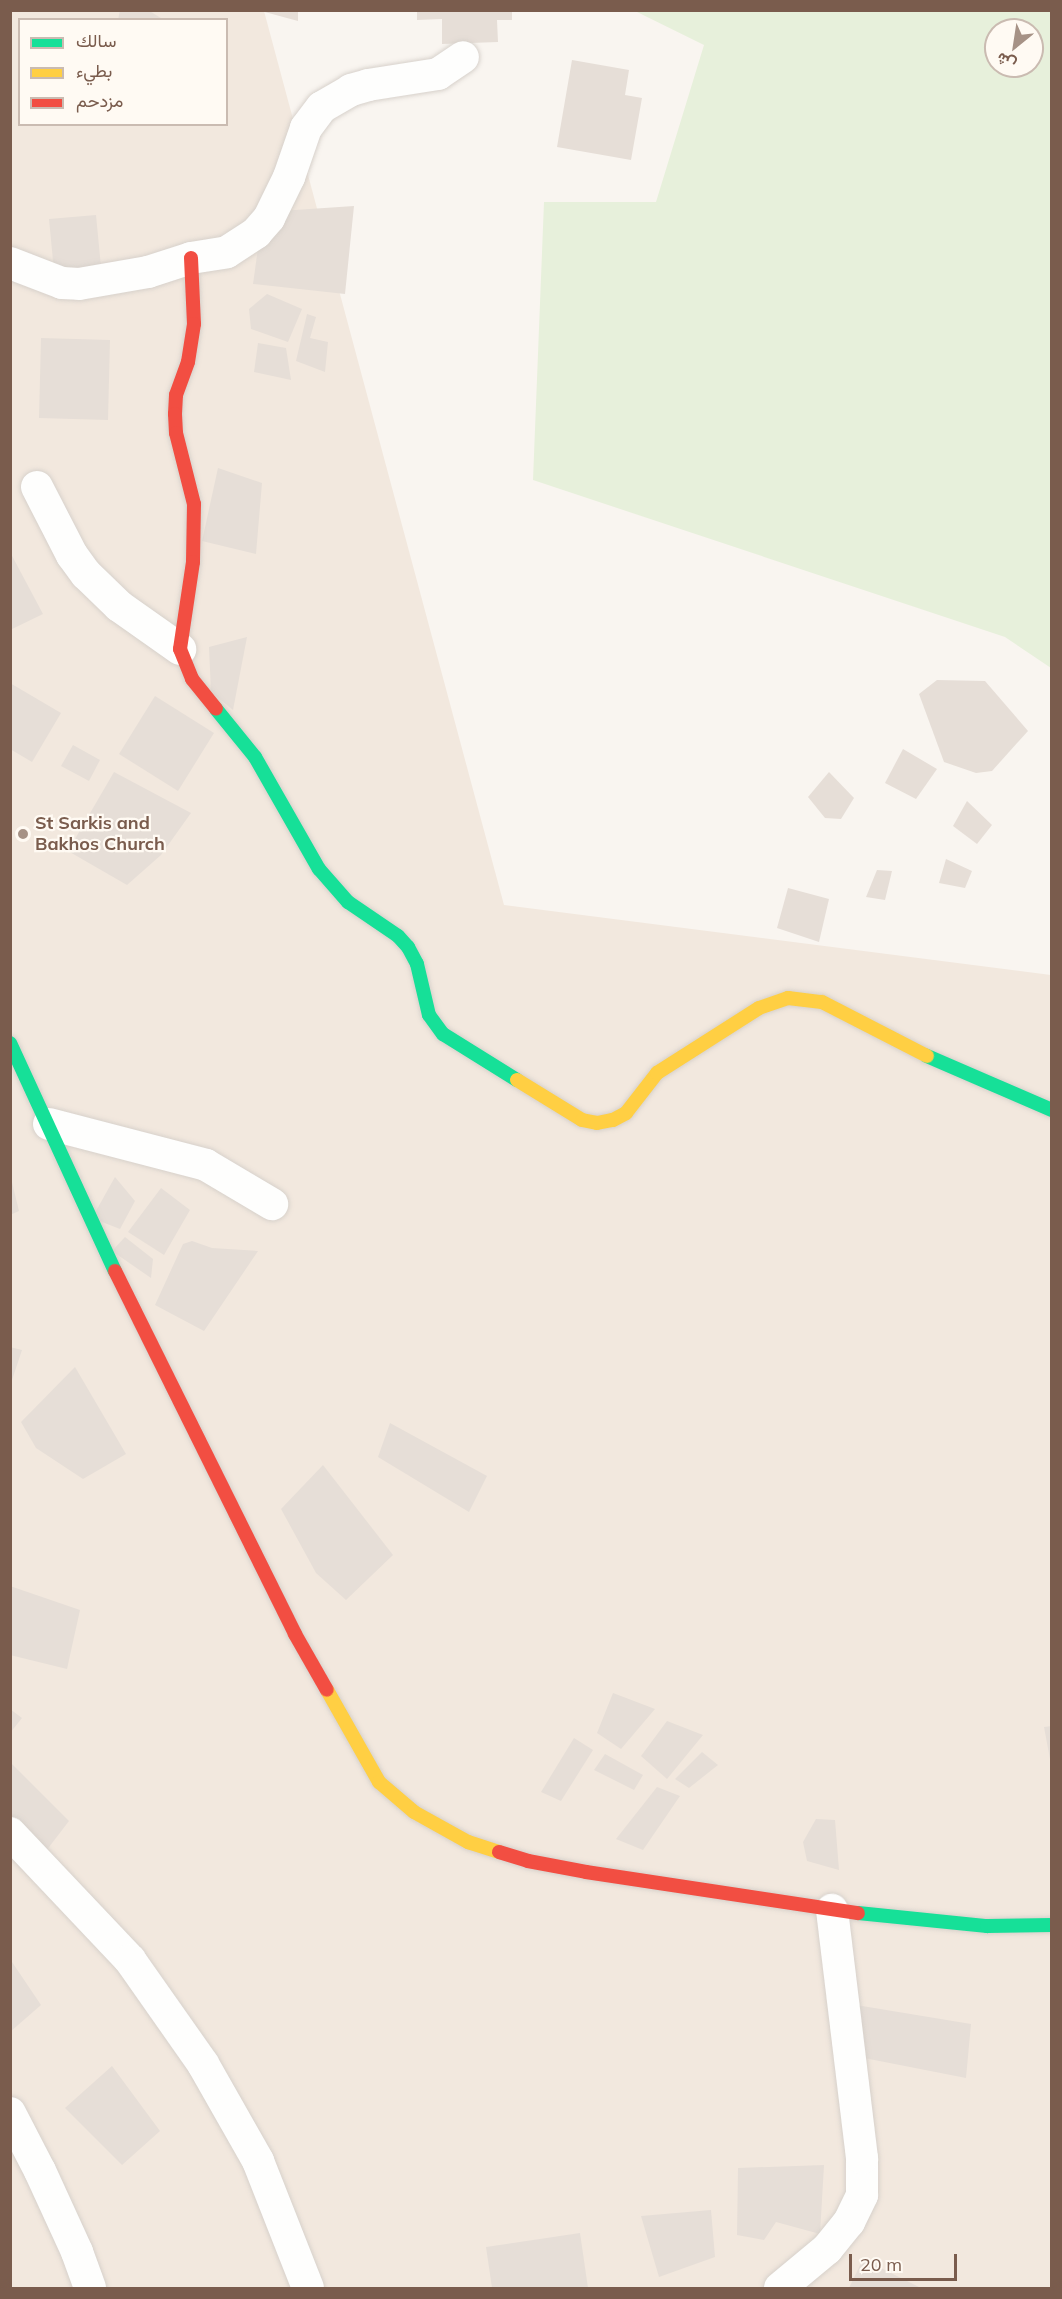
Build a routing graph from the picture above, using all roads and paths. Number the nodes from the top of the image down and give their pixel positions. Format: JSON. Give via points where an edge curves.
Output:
{"nodes":[{"id":1,"x":463,"y":57,"type":"dead end"},
{"id":2,"x":191,"y":258,"type":"junction"},
{"id":3,"x":10,"y":262,"type":"edge"},
{"id":4,"x":37,"y":487,"type":"dead end"},
{"id":5,"x":180,"y":649,"type":"junction"},
{"id":6,"x":15,"y":1057,"type":"edge"},
{"id":7,"x":1052,"y":1110,"type":"edge"},
{"id":8,"x":49,"y":1124,"type":"junction"},
{"id":9,"x":272,"y":1204,"type":"dead end"},
{"id":10,"x":10,"y":1833,"type":"edge"},
{"id":11,"x":832,"y":1910,"type":"junction"},
{"id":12,"x":1052,"y":1925,"type":"edge"},
{"id":13,"x":10,"y":2113,"type":"edge"},
{"id":14,"x":90,"y":2289,"type":"edge"},
{"id":15,"x":308,"y":2289,"type":"edge"},
{"id":16,"x":780,"y":2289,"type":"edge"}],
"edges":[{"from":1,"to":2,"type":"street","via":[[438,74],[359,87],[322,107],[306,128],[269,219],[227,252]]},
{"from":2,"to":3,"type":"street","via":[[148,272],[79,284],[62,283]]},
{"from":2,"to":5,"type":"street","via":[[194,324],[175,414],[194,514],[193,562]]},
{"from":4,"to":5,"type":"street","via":[[86,574],[119,606]]},
{"from":5,"to":7,"type":"street","via":[[192,679],[255,758],[319,869],[348,902],[408,947],[435,1025],[443,1034],[582,1120],[597,1123],[626,1113],[657,1073],[759,1008],[788,998],[822,1002],[931,1058]]},
{"from":6,"to":8,"type":"street"},
{"from":8,"to":9,"type":"street","via":[[206,1165]]},
{"from":8,"to":11,"type":"street","via":[[132,1307],[295,1634],[379,1782],[414,1812],[468,1842],[528,1861],[744,1899]]},
{"from":10,"to":15,"type":"street","via":[[130,1960],[203,2064],[258,2161]]},
{"from":11,"to":12,"type":"street","via":[[987,1926]]},
{"from":11,"to":16,"type":"street","via":[[862,2158],[862,2195],[849,2222],[827,2249]]},
{"from":13,"to":14,"type":"street","via":[[45,2181]]}]}
